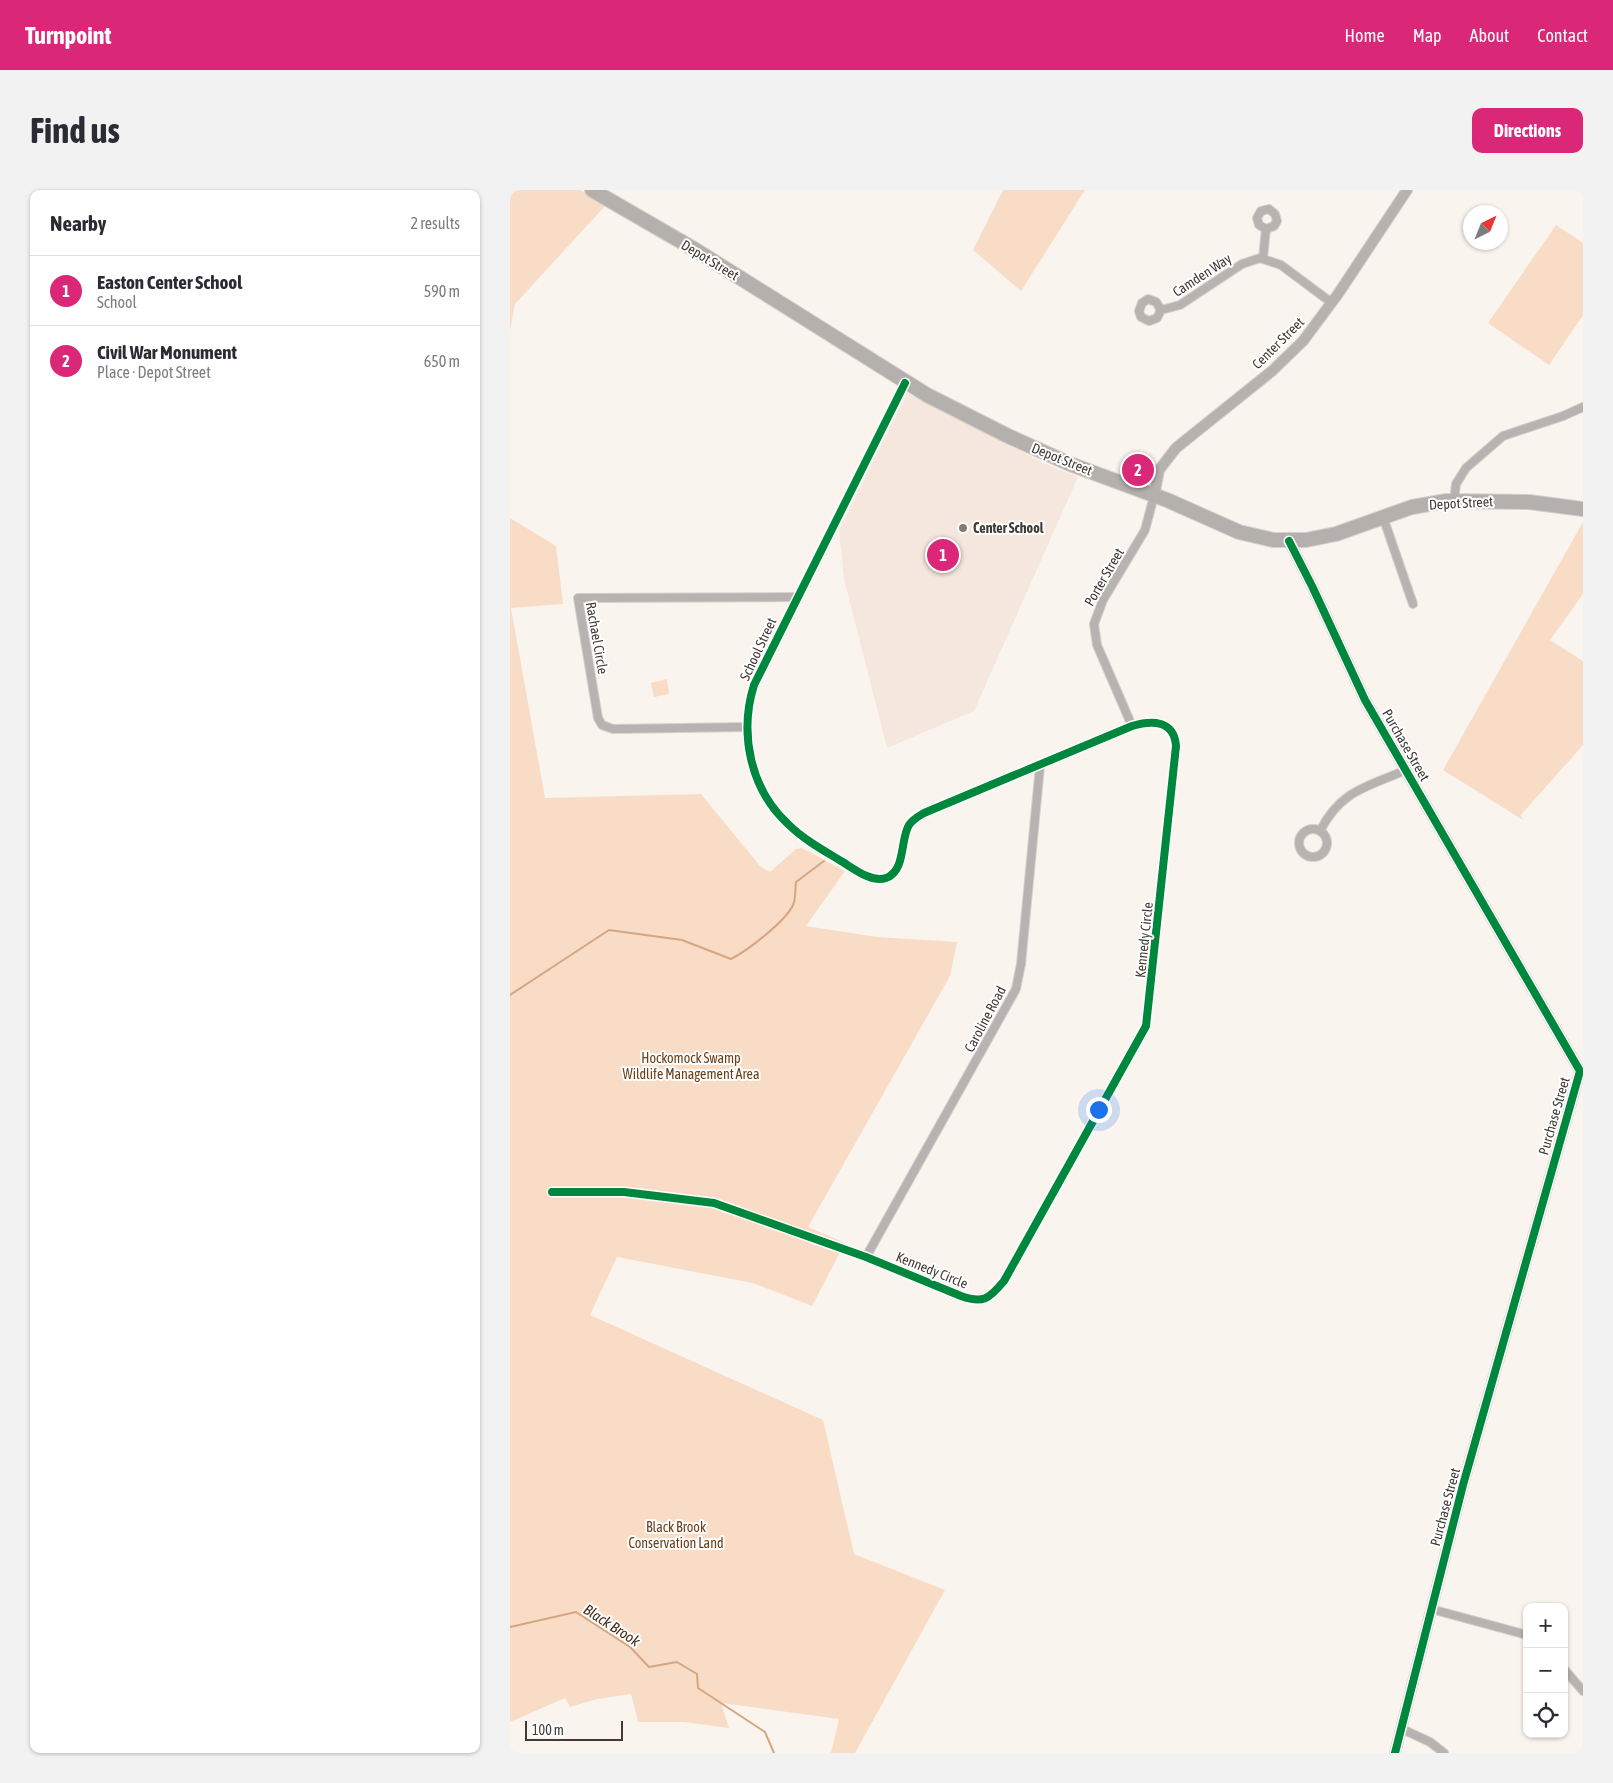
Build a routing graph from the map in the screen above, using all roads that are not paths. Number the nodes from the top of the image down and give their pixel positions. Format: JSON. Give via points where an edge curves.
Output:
{"nodes":[{"id":1,"x":592,"y":190,"type":"edge"},
{"id":2,"x":1407,"y":190,"type":"edge"},
{"id":3,"x":1266,"y":229,"type":"dead end"},
{"id":4,"x":1263,"y":258,"type":"junction"},
{"id":5,"x":1332,"y":303,"type":"junction"},
{"id":6,"x":1161,"y":310,"type":"dead end"},
{"id":7,"x":904,"y":383,"type":"junction"},
{"id":8,"x":1583,"y":406,"type":"edge"},
{"id":9,"x":1154,"y":496,"type":"junction"},
{"id":10,"x":1454,"y":501,"type":"junction"},
{"id":11,"x":1583,"y":509,"type":"edge"},
{"id":12,"x":1383,"y":517,"type":"junction"},
{"id":13,"x":1289,"y":541,"type":"junction"},
{"id":14,"x":797,"y":597,"type":"junction"},
{"id":15,"x":1414,"y":604,"type":"dead end"},
{"id":16,"x":1132,"y":726,"type":"junction"},
{"id":17,"x":747,"y":727,"type":"junction"},
{"id":18,"x":1040,"y":766,"type":"junction"},
{"id":19,"x":1406,"y":770,"type":"junction"},
{"id":20,"x":1320,"y":831,"type":"dead end"},
{"id":21,"x":889,"y":876,"type":"joint"},
{"id":22,"x":1581,"y":1072,"type":"edge"},
{"id":23,"x":552,"y":1192,"type":"dead end"},
{"id":24,"x":866,"y":1257,"type":"junction"},
{"id":25,"x":1431,"y":1609,"type":"junction"},
{"id":26,"x":1523,"y":1634,"type":"edge"},
{"id":27,"x":1568,"y":1674,"type":"edge"},
{"id":28,"x":1583,"y":1691,"type":"edge"},
{"id":29,"x":1402,"y":1729,"type":"junction"},
{"id":30,"x":1395,"y":1753,"type":"edge"},
{"id":31,"x":1444,"y":1753,"type":"edge"}],
"edges":[{"from":1,"to":7,"type":"highway","name":"Depot Street","via":[[694,249]]},
{"from":2,"to":5,"type":"street","name":"Center Street"},
{"from":3,"to":4,"type":"street"},
{"from":4,"to":5,"type":"street","via":[[1281,265]]},
{"from":4,"to":6,"type":"street","name":"Camden Way","via":[[1244,262],[1182,304]]},
{"from":5,"to":9,"type":"street","name":"Center Street","via":[[1289,356],[1170,454],[1157,473]]},
{"from":7,"to":9,"type":"highway","name":"Depot Street","via":[[1008,436]]},
{"from":7,"to":14,"type":"street","name":"School Street"},
{"from":8,"to":10,"type":"street","via":[[1503,436],[1466,468],[1456,484]]},
{"from":9,"to":13,"type":"highway","name":"Depot Street","via":[[1239,532]]},
{"from":9,"to":16,"type":"street","name":"Porter Street","via":[[1145,530],[1103,600],[1094,624],[1097,646]]},
{"from":10,"to":11,"type":"highway","name":"Depot Street","via":[[1539,502]]},
{"from":10,"to":12,"type":"highway","name":"Depot Street","via":[[1416,506]]},
{"from":12,"to":13,"type":"highway","name":"Depot Street","via":[[1336,534]]},
{"from":12,"to":15,"type":"street"},
{"from":13,"to":19,"type":"street","name":"Purchase Street","via":[[1365,700]]},
{"from":14,"to":17,"type":"street","name":"School Street","via":[[754,684]]},
{"from":14,"to":17,"type":"street","name":"Rachael Circle","via":[[578,598],[598,718],[602,725],[613,729]]},
{"from":16,"to":18,"type":"street","name":"Kennedy Circle"},
{"from":16,"to":24,"type":"street","name":"Kennedy Circle","via":[[1147,722],[1162,724],[1173,734],[1176,746],[1150,1008],[1143,1033],[1004,1281],[990,1296],[973,1300]]},
{"from":17,"to":21,"type":"street","name":"School Street","via":[[758,780],[782,819],[812,843],[864,875],[880,879]]},
{"from":18,"to":21,"type":"street","name":"Kennedy Circle","via":[[919,816],[909,825],[901,859]]},
{"from":18,"to":24,"type":"street","name":"Caroline Road","via":[[1016,989]]},
{"from":19,"to":20,"type":"street","via":[[1340,800]]},
{"from":19,"to":22,"type":"street","name":"Purchase Street"},
{"from":22,"to":25,"type":"street","name":"Purchase Street","via":[[1489,1392]]},
{"from":23,"to":24,"type":"street","name":"Kennedy Circle","via":[[624,1192],[714,1203]]},
{"from":25,"to":26,"type":"street"},
{"from":25,"to":29,"type":"street","name":"Purchase Street"},
{"from":27,"to":28,"type":"street"},
{"from":29,"to":30,"type":"street","name":"Purchase Street"},
{"from":29,"to":31,"type":"street","via":[[1430,1742]]}]}
